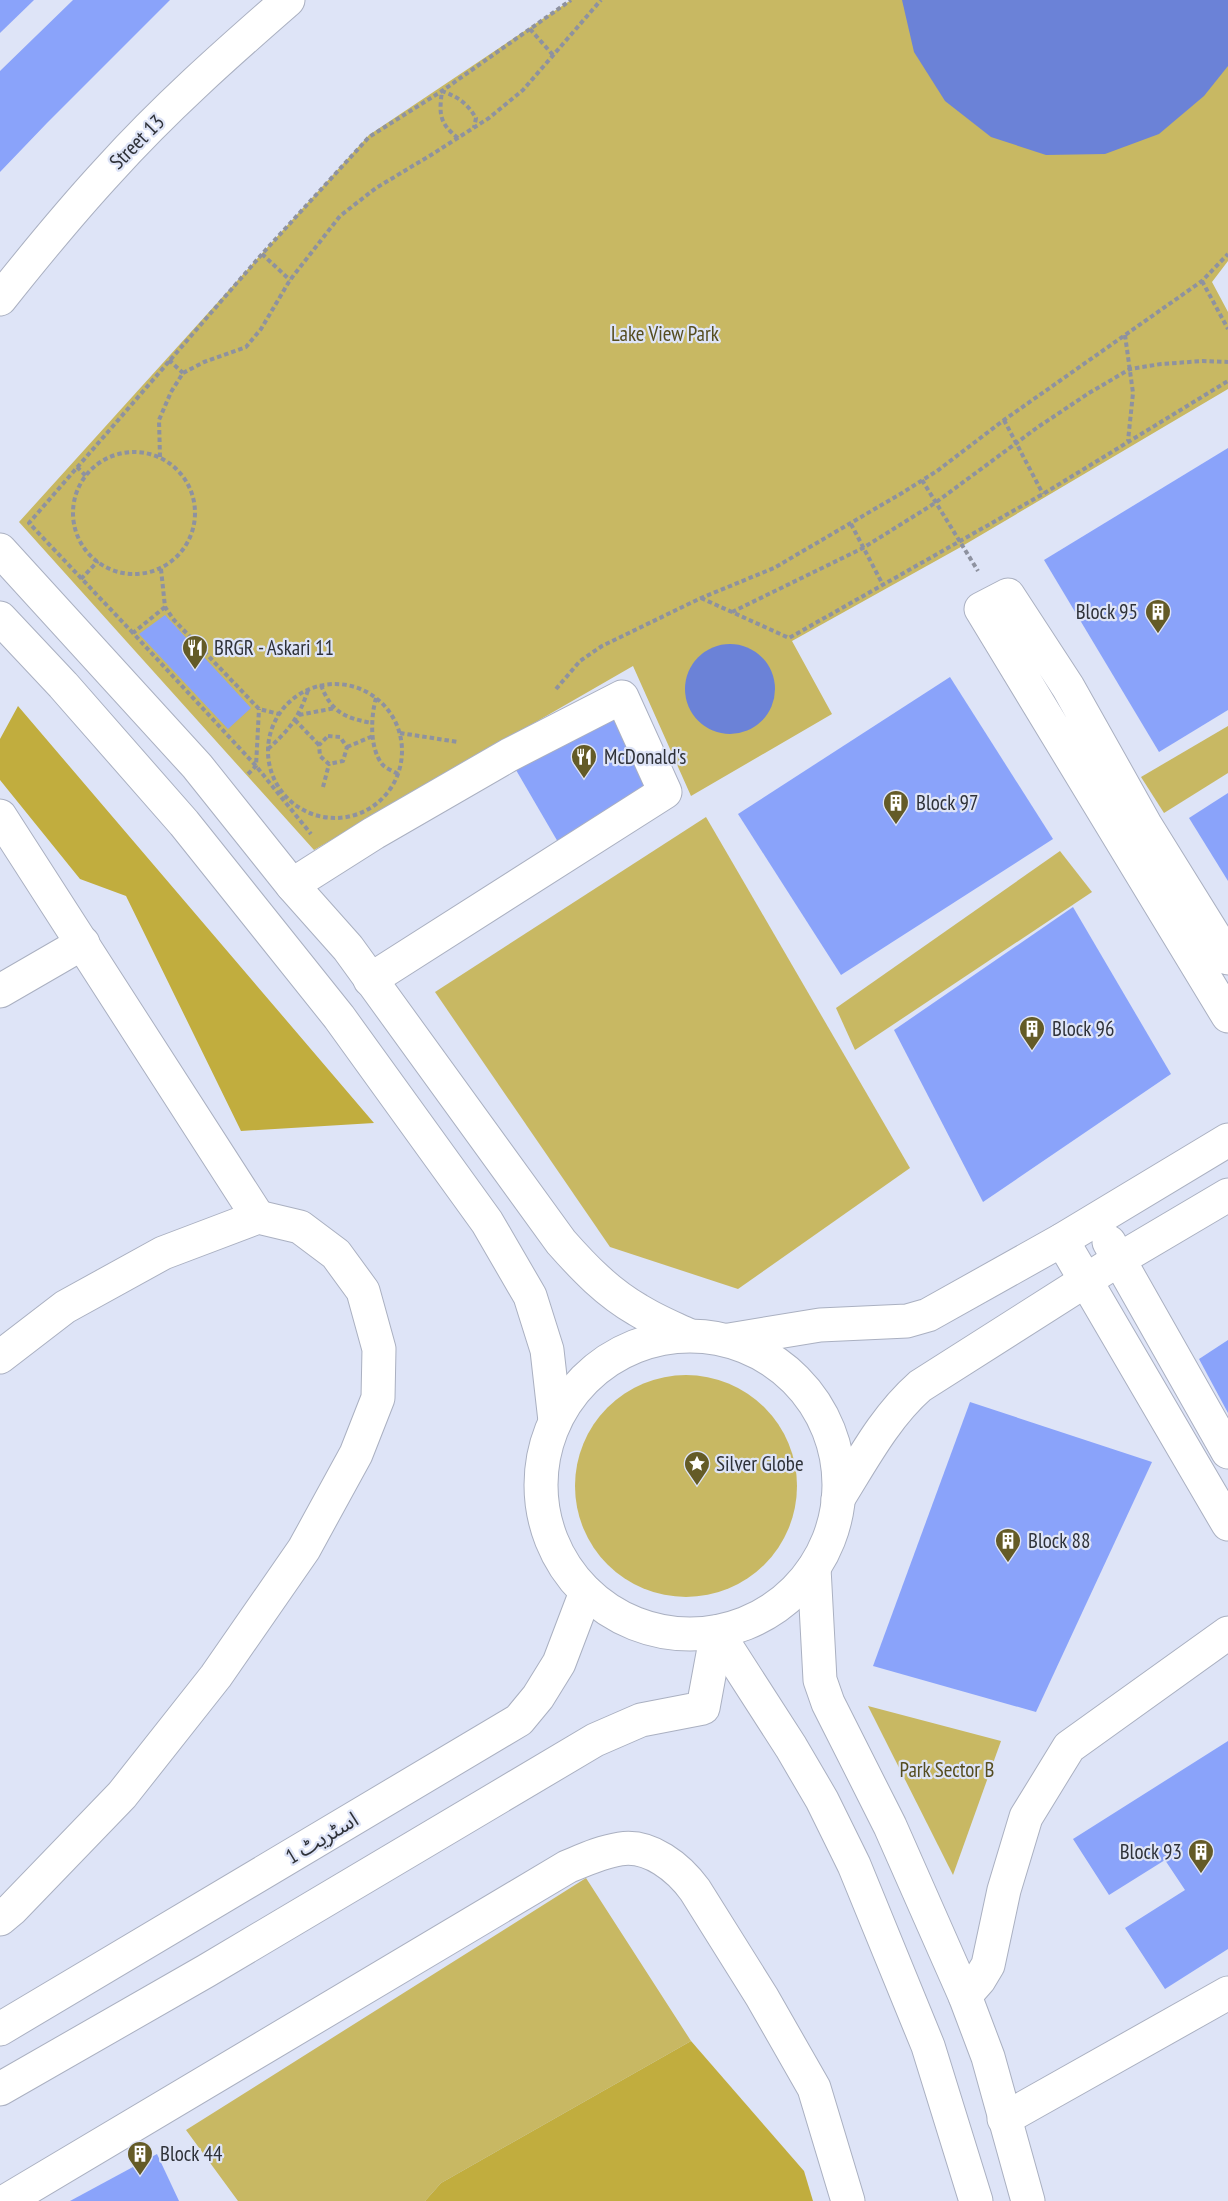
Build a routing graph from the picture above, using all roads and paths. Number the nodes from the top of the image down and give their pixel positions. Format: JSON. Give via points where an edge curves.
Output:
{"nodes":[{"id":1,"x":288,"y":0,"type":"edge"},
{"id":2,"x":571,"y":0,"type":"edge"},
{"id":3,"x":601,"y":0,"type":"edge"},
{"id":4,"x":530,"y":29,"type":"junction"},
{"id":5,"x":553,"y":55,"type":"junction"},
{"id":6,"x":442,"y":91,"type":"junction"},
{"id":7,"x":474,"y":129,"type":"junction"},
{"id":8,"x":458,"y":138,"type":"junction"},
{"id":9,"x":262,"y":254,"type":"junction"},
{"id":10,"x":1228,"y":254,"type":"edge"},
{"id":11,"x":290,"y":280,"type":"junction"},
{"id":12,"x":1202,"y":281,"type":"junction"},
{"id":13,"x":0,"y":299,"type":"edge"},
{"id":14,"x":1228,"y":329,"type":"edge"},
{"id":15,"x":1125,"y":335,"type":"junction"},
{"id":16,"x":169,"y":360,"type":"junction"},
{"id":17,"x":1228,"y":362,"type":"edge"},
{"id":18,"x":1130,"y":369,"type":"junction"},
{"id":19,"x":183,"y":373,"type":"junction"},
{"id":20,"x":1228,"y":381,"type":"edge"},
{"id":21,"x":1004,"y":420,"type":"junction"},
{"id":22,"x":1128,"y":442,"type":"junction"},
{"id":23,"x":1017,"y":443,"type":"junction"},
{"id":24,"x":160,"y":457,"type":"junction"},
{"id":25,"x":77,"y":468,"type":"junction"},
{"id":26,"x":86,"y":476,"type":"junction"},
{"id":27,"x":922,"y":480,"type":"junction"},
{"id":28,"x":1043,"y":494,"type":"junction"},
{"id":29,"x":935,"y":503,"type":"junction"},
{"id":30,"x":851,"y":524,"type":"junction"},
{"id":31,"x":958,"y":541,"type":"junction"},
{"id":32,"x":863,"y":549,"type":"junction"},
{"id":33,"x":0,"y":550,"type":"edge"},
{"id":34,"x":98,"y":561,"type":"junction"},
{"id":35,"x":161,"y":569,"type":"junction"},
{"id":36,"x":81,"y":579,"type":"junction"},
{"id":37,"x":883,"y":585,"type":"junction"},
{"id":38,"x":701,"y":598,"type":"junction"},
{"id":39,"x":995,"y":602,"type":"joint"},
{"id":40,"x":165,"y":607,"type":"junction"},
{"id":41,"x":731,"y":612,"type":"junction"},
{"id":42,"x":0,"y":618,"type":"edge"},
{"id":43,"x":133,"y":633,"type":"junction"},
{"id":44,"x":321,"y":685,"type":"junction"},
{"id":45,"x":308,"y":689,"type":"junction"},
{"id":46,"x":551,"y":694,"type":"dead end"},
{"id":47,"x":376,"y":698,"type":"junction"},
{"id":48,"x":335,"y":708,"type":"junction"},
{"id":49,"x":259,"y":709,"type":"junction"},
{"id":50,"x":279,"y":714,"type":"junction"},
{"id":51,"x":299,"y":715,"type":"junction"},
{"id":52,"x":295,"y":720,"type":"junction"},
{"id":53,"x":372,"y":723,"type":"junction"},
{"id":54,"x":400,"y":733,"type":"junction"},
{"id":55,"x":373,"y":736,"type":"junction"},
{"id":56,"x":460,"y":742,"type":"dead end"},
{"id":57,"x":319,"y":745,"type":"junction"},
{"id":58,"x":347,"y":747,"type":"junction"},
{"id":59,"x":268,"y":749,"type":"junction"},
{"id":60,"x":328,"y":764,"type":"junction"},
{"id":61,"x":256,"y":766,"type":"junction"},
{"id":62,"x":270,"y":769,"type":"junction"},
{"id":63,"x":398,"y":774,"type":"junction"},
{"id":64,"x":242,"y":781,"type":"dead end"},
{"id":65,"x":323,"y":787,"type":"dead end"},
{"id":66,"x":0,"y":816,"type":"edge"},
{"id":67,"x":1133,"y":833,"type":"junction"},
{"id":68,"x":317,"y":839,"type":"dead end"},
{"id":69,"x":292,"y":885,"type":"junction"},
{"id":70,"x":83,"y":943,"type":"junction"},
{"id":71,"x":1228,"y":958,"type":"edge"},
{"id":72,"x":370,"y":980,"type":"junction"},
{"id":73,"x":0,"y":991,"type":"edge"},
{"id":74,"x":1228,"y":1016,"type":"edge"},
{"id":75,"x":1228,"y":1140,"type":"edge"},
{"id":76,"x":1228,"y":1195,"type":"edge"},
{"id":77,"x":258,"y":1217,"type":"junction"},
{"id":78,"x":1097,"y":1219,"type":"junction"},
{"id":79,"x":1062,"y":1240,"type":"junction"},
{"id":80,"x":1118,"y":1260,"type":"junction"},
{"id":81,"x":1086,"y":1281,"type":"junction"},
{"id":82,"x":688,"y":1335,"type":"junction"},
{"id":83,"x":729,"y":1340,"type":"junction"},
{"id":84,"x":0,"y":1357,"type":"edge"},
{"id":85,"x":555,"y":1421,"type":"junction"},
{"id":86,"x":1228,"y":1452,"type":"edge"},
{"id":87,"x":838,"y":1499,"type":"junction"},
{"id":88,"x":1228,"y":1524,"type":"edge"},
{"id":89,"x":814,"y":1568,"type":"junction"},
{"id":90,"x":586,"y":1592,"type":"junction"},
{"id":91,"x":717,"y":1632,"type":"junction"},
{"id":92,"x":1228,"y":1633,"type":"edge"},
{"id":93,"x":0,"y":1919,"type":"edge"},
{"id":94,"x":1228,"y":1993,"type":"edge"},
{"id":95,"x":965,"y":1996,"type":"junction"},
{"id":96,"x":0,"y":2029,"type":"edge"},
{"id":97,"x":0,"y":2089,"type":"edge"},
{"id":98,"x":1004,"y":2119,"type":"junction"},
{"id":99,"x":6,"y":2201,"type":"edge"},
{"id":100,"x":848,"y":2201,"type":"edge"},
{"id":101,"x":976,"y":2201,"type":"edge"},
{"id":102,"x":1028,"y":2201,"type":"edge"}],
"edges":[{"from":1,"to":13,"type":"street","name":"Street 13","via":[[228,52],[110,168]]},
{"from":2,"to":4,"type":"path"},
{"from":3,"to":5,"type":"path"},
{"from":4,"to":5,"type":"path"},
{"from":4,"to":6,"type":"path"},
{"from":5,"to":7,"type":"path","via":[[523,90]]},
{"from":6,"to":7,"type":"path","via":[[469,106],[476,118]]},
{"from":6,"to":8,"type":"path","via":[[439,114],[447,130]]},
{"from":6,"to":9,"type":"path","via":[[369,136]]},
{"from":7,"to":8,"type":"path"},
{"from":8,"to":11,"type":"path","via":[[376,188],[340,216]]},
{"from":9,"to":11,"type":"path"},
{"from":9,"to":16,"type":"path"},
{"from":10,"to":12,"type":"path"},
{"from":11,"to":19,"type":"path","via":[[246,347]]},
{"from":12,"to":14,"type":"path"},
{"from":12,"to":15,"type":"path"},
{"from":15,"to":18,"type":"path"},
{"from":15,"to":21,"type":"path"},
{"from":16,"to":19,"type":"path"},
{"from":16,"to":25,"type":"path"},
{"from":17,"to":18,"type":"path"},
{"from":18,"to":22,"type":"path","via":[[1133,393]]},
{"from":18,"to":23,"type":"path"},
{"from":19,"to":24,"type":"path","via":[[159,420]]},
{"from":20,"to":22,"type":"path"},
{"from":21,"to":23,"type":"path"},
{"from":21,"to":27,"type":"path"},
{"from":22,"to":28,"type":"path"},
{"from":23,"to":28,"type":"path"},
{"from":23,"to":29,"type":"path"},
{"from":24,"to":26,"type":"path","via":[[133,451],[106,458]]},
{"from":24,"to":35,"type":"path","via":[[187,478],[197,512],[187,546]]},
{"from":25,"to":26,"type":"path"},
{"from":25,"to":36,"type":"path","via":[[29,523]]},
{"from":26,"to":34,"type":"path","via":[[74,501],[75,528],[87,553]]},
{"from":27,"to":29,"type":"path"},
{"from":27,"to":30,"type":"path"},
{"from":28,"to":31,"type":"path"},
{"from":29,"to":31,"type":"path"},
{"from":29,"to":32,"type":"path"},
{"from":30,"to":32,"type":"path"},
{"from":30,"to":38,"type":"path","via":[[774,568]]},
{"from":31,"to":37,"type":"path"},
{"from":31,"to":39,"type":"path"},
{"from":32,"to":37,"type":"path"},
{"from":32,"to":41,"type":"path"},
{"from":33,"to":69,"type":"street","via":[[197,766]]},
{"from":34,"to":35,"type":"path","via":[[108,569],[135,575]]},
{"from":34,"to":36,"type":"path"},
{"from":35,"to":40,"type":"path"},
{"from":36,"to":43,"type":"path"},
{"from":37,"to":41,"type":"path","via":[[789,638]]},
{"from":38,"to":41,"type":"path"},
{"from":38,"to":46,"type":"path","via":[[602,646],[580,661]]},
{"from":39,"to":67,"type":"street","via":[[981,609]]},
{"from":40,"to":43,"type":"path"},
{"from":40,"to":49,"type":"path"},
{"from":42,"to":85,"type":"street","via":[[184,823],[339,1017],[487,1222],[530,1296],[547,1350]]},
{"from":43,"to":61,"type":"path"},
{"from":44,"to":45,"type":"path"},
{"from":44,"to":47,"type":"path","via":[[360,688]]},
{"from":44,"to":48,"type":"path","via":[[327,701]]},
{"from":45,"to":50,"type":"path"},
{"from":45,"to":51,"type":"path"},
{"from":47,"to":53,"type":"path"},
{"from":47,"to":54,"type":"path"},
{"from":48,"to":51,"type":"path"},
{"from":48,"to":53,"type":"path","via":[[349,718]]},
{"from":49,"to":50,"type":"path"},
{"from":49,"to":61,"type":"path"},
{"from":50,"to":59,"type":"path"},
{"from":51,"to":52,"type":"path"},
{"from":52,"to":57,"type":"path"},
{"from":52,"to":59,"type":"path"},
{"from":53,"to":55,"type":"path"},
{"from":54,"to":56,"type":"path"},
{"from":54,"to":63,"type":"path"},
{"from":55,"to":58,"type":"path"},
{"from":55,"to":63,"type":"path","via":[[382,764]]},
{"from":57,"to":58,"type":"path","via":[[328,736],[340,737]]},
{"from":57,"to":60,"type":"path","via":[[320,756]]},
{"from":58,"to":60,"type":"path","via":[[343,760]]},
{"from":59,"to":62,"type":"path"},
{"from":60,"to":65,"type":"path"},
{"from":61,"to":62,"type":"path"},
{"from":61,"to":64,"type":"path"},
{"from":61,"to":68,"type":"path"},
{"from":62,"to":63,"type":"path","via":[[277,786],[290,801],[323,817],[342,818],[360,813],[383,797]]},
{"from":66,"to":70,"type":"street"},
{"from":67,"to":71,"type":"street"},
{"from":67,"to":74,"type":"street"},
{"from":69,"to":72,"type":"street","via":[[348,948]]},
{"from":69,"to":72,"type":"street","via":[[509,755],[622,697],[664,792]]},
{"from":70,"to":73,"type":"street"},
{"from":70,"to":77,"type":"street"},
{"from":72,"to":82,"type":"street","via":[[583,1268],[638,1310]]},
{"from":75,"to":78,"type":"street"},
{"from":76,"to":80,"type":"street"},
{"from":77,"to":84,"type":"street","via":[[163,1253],[64,1306]]},
{"from":77,"to":93,"type":"street","via":[[300,1227],[336,1254],[363,1291],[379,1349],[378,1398],[356,1454],[304,1549],[216,1676],[122,1795]]},
{"from":78,"to":79,"type":"street"},
{"from":78,"to":80,"type":"street"},
{"from":79,"to":81,"type":"street"},
{"from":79,"to":83,"type":"street","via":[[928,1315],[907,1321],[820,1326]]},
{"from":80,"to":81,"type":"street"},
{"from":80,"to":86,"type":"street"},
{"from":81,"to":87,"type":"street","via":[[920,1386],[888,1419]]},
{"from":81,"to":88,"type":"street"},
{"from":82,"to":83,"type":"street"},
{"from":82,"to":85,"type":"street","via":[[647,1342],[609,1359],[578,1386]]},
{"from":83,"to":87,"type":"street","via":[[762,1353],[790,1373],[813,1400],[830,1430],[838,1465]]},
{"from":85,"to":90,"type":"street","via":[[543,1456],[541,1493],[547,1530],[562,1563]]},
{"from":87,"to":89,"type":"street","via":[[834,1524]]},
{"from":89,"to":91,"type":"street","via":[[795,1591],[771,1610]]},
{"from":89,"to":95,"type":"street","via":[[820,1680],[828,1703],[890,1826]]},
{"from":90,"to":91,"type":"street","via":[[614,1614],[646,1628],[681,1634]]},
{"from":90,"to":96,"type":"street","name":"اسٹریٹ 1","via":[[559,1663],[519,1720]]},
{"from":91,"to":97,"type":"street","via":[[703,1708],[641,1720],[595,1740]]},
{"from":91,"to":101,"type":"street","via":[[791,1747],[854,1865],[928,2046]]},
{"from":92,"to":95,"type":"street","via":[[1069,1747],[1026,1817],[987,1965]]},
{"from":94,"to":98,"type":"street"},
{"from":95,"to":98,"type":"street","via":[[988,2057]]},
{"from":98,"to":102,"type":"street"},
{"from":99,"to":100,"type":"street","via":[[567,1867],[623,1848],[647,1851],[664,1860],[684,1874],[695,1890],[814,2088]]}]}
